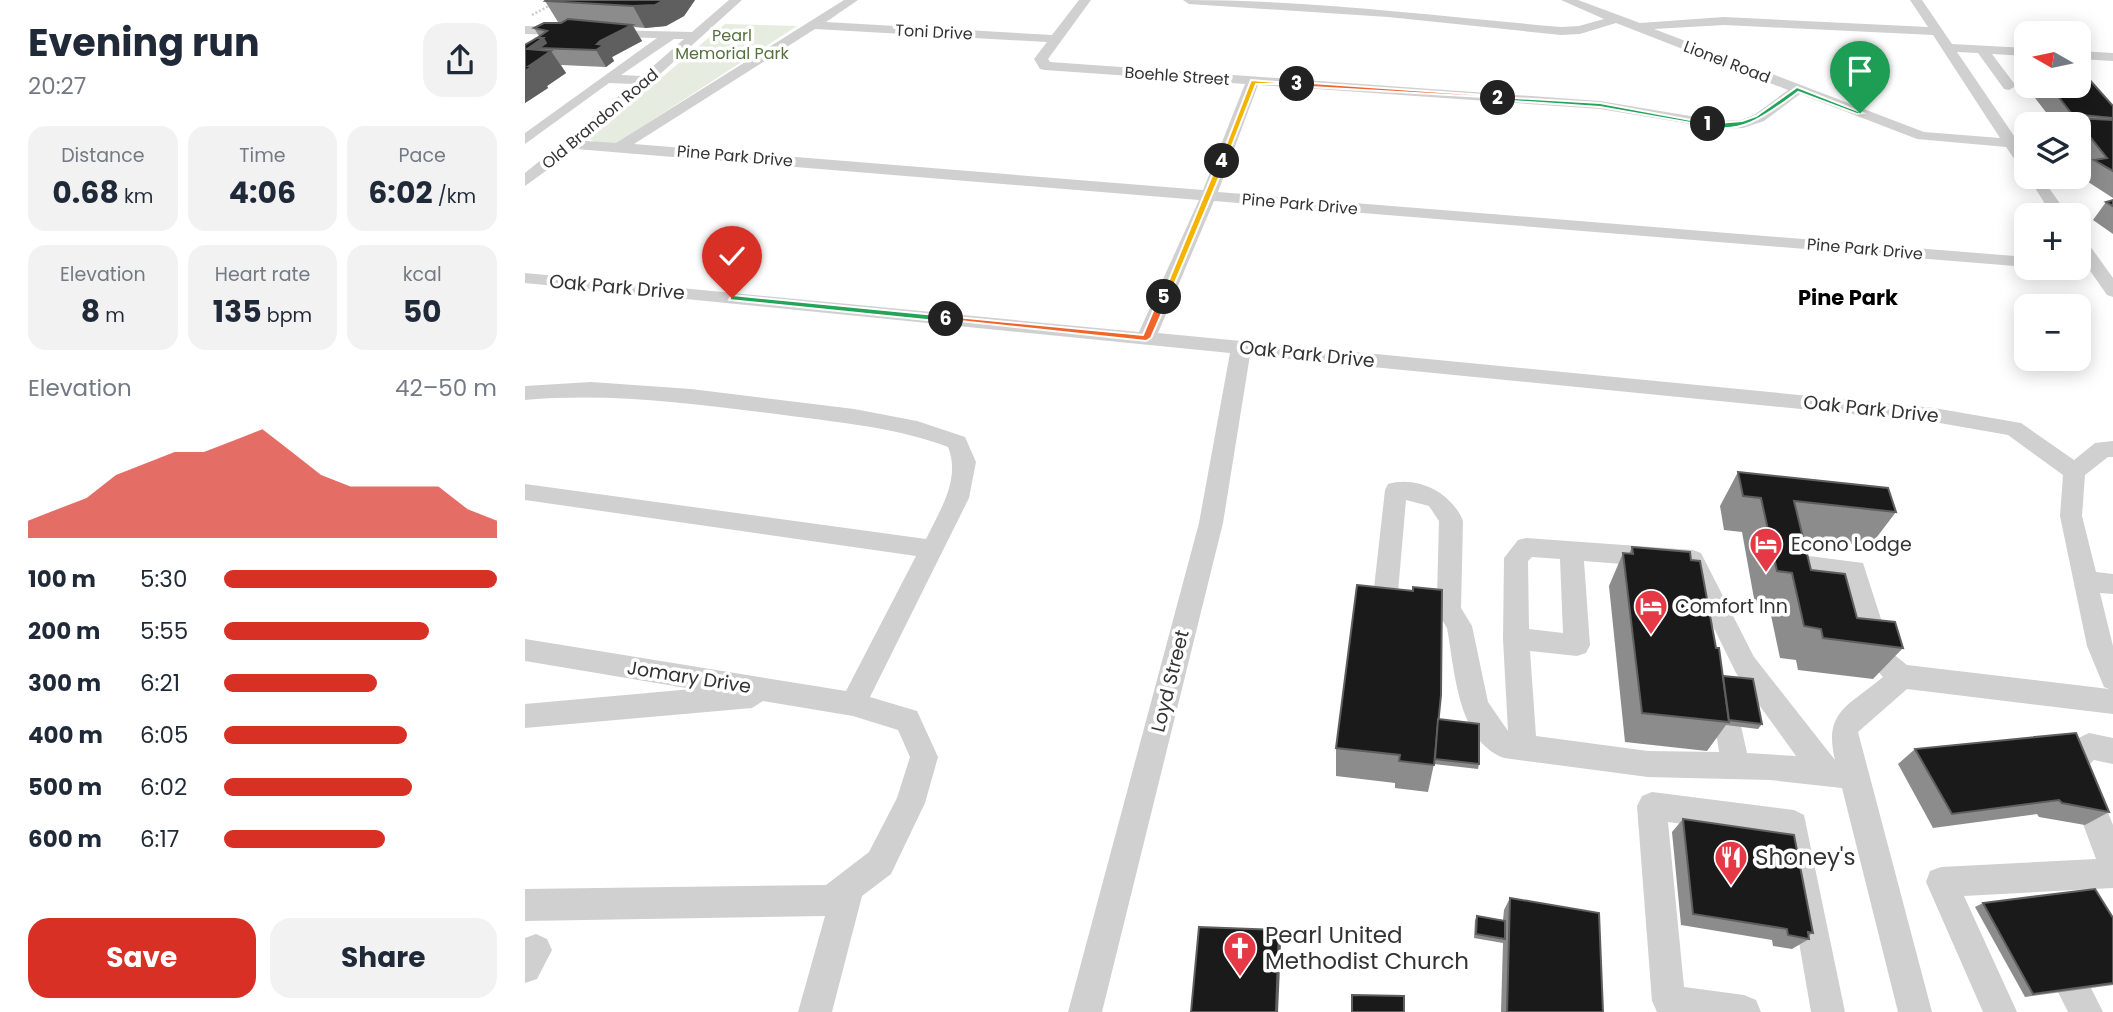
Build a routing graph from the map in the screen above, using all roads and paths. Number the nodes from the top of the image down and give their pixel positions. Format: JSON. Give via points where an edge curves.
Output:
{"nodes":[{"id":1,"x":560,"y":0,"type":"edge"},
{"id":2,"x":736,"y":0,"type":"edge"},
{"id":3,"x":852,"y":0,"type":"edge"},
{"id":4,"x":1085,"y":0,"type":"edge"},
{"id":5,"x":1189,"y":0,"type":"edge"},
{"id":6,"x":1567,"y":0,"type":"edge"},
{"id":7,"x":1916,"y":0,"type":"edge"},
{"id":8,"x":525,"y":19,"type":"edge"},
{"id":9,"x":1616,"y":19,"type":"junction"},
{"id":10,"x":813,"y":25,"type":"junction"},
{"id":11,"x":1638,"y":27,"type":"junction"},
{"id":12,"x":525,"y":30,"type":"edge"},
{"id":13,"x":1937,"y":32,"type":"junction"},
{"id":14,"x":671,"y":35,"type":"junction"},
{"id":15,"x":697,"y":36,"type":"junction"},
{"id":16,"x":1055,"y":39,"type":"junction"},
{"id":17,"x":1947,"y":48,"type":"junction"},
{"id":18,"x":1982,"y":50,"type":"junction"},
{"id":19,"x":2014,"y":51,"type":"edge"},
{"id":20,"x":2091,"y":56,"type":"edge"},
{"id":21,"x":2113,"y":57,"type":"edge"},
{"id":22,"x":606,"y":79,"type":"junction"},
{"id":23,"x":646,"y":80,"type":"junction"},
{"id":24,"x":1253,"y":81,"type":"junction"},
{"id":25,"x":2009,"y":86,"type":"dead end"},
{"id":26,"x":1797,"y":89,"type":"junction"},
{"id":27,"x":525,"y":140,"type":"edge"},
{"id":28,"x":2010,"y":143,"type":"junction"},
{"id":29,"x":573,"y":144,"type":"junction"},
{"id":30,"x":621,"y":146,"type":"junction"},
{"id":31,"x":2014,"y":149,"type":"edge"},
{"id":32,"x":525,"y":181,"type":"edge"},
{"id":33,"x":1208,"y":197,"type":"junction"},
{"id":34,"x":2014,"y":261,"type":"edge"},
{"id":35,"x":2091,"y":270,"type":"edge"},
{"id":36,"x":525,"y":278,"type":"edge"},
{"id":37,"x":2113,"y":291,"type":"edge"},
{"id":38,"x":1146,"y":338,"type":"junction"},
{"id":39,"x":1241,"y":348,"type":"junction"},
{"id":40,"x":525,"y":393,"type":"edge"},
{"id":41,"x":2113,"y":449,"type":"edge"},
{"id":42,"x":2074,"y":472,"type":"junction"},
{"id":43,"x":525,"y":492,"type":"edge"},
{"id":44,"x":933,"y":549,"type":"junction"},
{"id":45,"x":1571,"y":550,"type":"junction"},
{"id":46,"x":1801,"y":565,"type":"edge"},
{"id":47,"x":2085,"y":580,"type":"junction"},
{"id":48,"x":2113,"y":584,"type":"edge"},
{"id":49,"x":1449,"y":608,"type":"junction"},
{"id":50,"x":2105,"y":634,"type":"edge"},
{"id":51,"x":1731,"y":638,"type":"junction"},
{"id":52,"x":1516,"y":639,"type":"junction"},
{"id":53,"x":525,"y":650,"type":"edge"},
{"id":54,"x":1718,"y":671,"type":"edge"},
{"id":55,"x":1902,"y":677,"type":"junction"},
{"id":56,"x":2113,"y":679,"type":"edge"},
{"id":57,"x":786,"y":693,"type":"junction"},
{"id":58,"x":2113,"y":702,"type":"edge"},
{"id":59,"x":853,"y":704,"type":"junction"},
{"id":60,"x":525,"y":716,"type":"edge"},
{"id":61,"x":1729,"y":726,"type":"edge"},
{"id":62,"x":1523,"y":747,"type":"junction"},
{"id":63,"x":2113,"y":751,"type":"edge"},
{"id":64,"x":1735,"y":766,"type":"junction"},
{"id":65,"x":1825,"y":773,"type":"junction"},
{"id":66,"x":1854,"y":776,"type":"junction"},
{"id":67,"x":2113,"y":863,"type":"edge"},
{"id":68,"x":2113,"y":873,"type":"edge"},
{"id":69,"x":849,"y":887,"type":"junction"},
{"id":70,"x":525,"y":905,"type":"edge"},
{"id":71,"x":815,"y":1012,"type":"edge"},
{"id":72,"x":1084,"y":1012,"type":"edge"},
{"id":73,"x":1744,"y":1012,"type":"edge"},
{"id":74,"x":1828,"y":1012,"type":"edge"},
{"id":75,"x":1915,"y":1012,"type":"edge"},
{"id":76,"x":2000,"y":1012,"type":"edge"}],
"edges":[{"from":1,"to":8,"type":"path"},
{"from":2,"to":15,"type":"street","name":"Old Brandon Road"},
{"from":3,"to":10,"type":"street"},
{"from":4,"to":16,"type":"street","name":"Boehle Street"},
{"from":5,"to":9,"type":"street","via":[[1561,30],[1580,30]]},
{"from":6,"to":9,"type":"street","name":"Lionel Road"},
{"from":7,"to":13,"type":"street"},
{"from":9,"to":11,"type":"street","name":"Lionel Road"},
{"from":10,"to":16,"type":"street","name":"Toni Drive"},
{"from":10,"to":30,"type":"street"},
{"from":11,"to":13,"type":"street","via":[[1735,21]]},
{"from":11,"to":26,"type":"street","name":"Lionel Road"},
{"from":12,"to":14,"type":"street"},
{"from":13,"to":17,"type":"street"},
{"from":14,"to":15,"type":"street"},
{"from":14,"to":22,"type":"street"},
{"from":15,"to":23,"type":"street","name":"Old Brandon Road"},
{"from":16,"to":24,"type":"street","name":"Boehle Street","via":[[1041,59],[1045,66]]},
{"from":17,"to":18,"type":"street"},
{"from":17,"to":28,"type":"street"},
{"from":18,"to":19,"type":"street"},
{"from":18,"to":25,"type":"street"},
{"from":20,"to":21,"type":"street"},
{"from":22,"to":23,"type":"street"},
{"from":22,"to":27,"type":"street"},
{"from":23,"to":29,"type":"street","name":"Old Brandon Road"},
{"from":24,"to":26,"type":"street","name":"Boehle Street","via":[[1600,105],[1720,125],[1759,118]]},
{"from":24,"to":33,"type":"street"},
{"from":26,"to":28,"type":"street","name":"Lionel Road","via":[[1922,136]]},
{"from":28,"to":31,"type":"street"},
{"from":29,"to":30,"type":"street","name":"Pine Park Drive"},
{"from":29,"to":32,"type":"street","name":"Old Brandon Road"},
{"from":30,"to":33,"type":"street","name":"Pine Park Drive"},
{"from":33,"to":34,"type":"street","name":"Pine Park Drive"},
{"from":33,"to":38,"type":"street"},
{"from":35,"to":37,"type":"street"},
{"from":36,"to":38,"type":"street","name":"Oak Park Drive"},
{"from":38,"to":39,"type":"street","name":"Oak Park Drive"},
{"from":39,"to":42,"type":"street","name":"Oak Park Drive","via":[[1934,415],[2014,428]]},
{"from":39,"to":72,"type":"street","name":"Loyd Street","via":[[1210,523]]},
{"from":40,"to":44,"type":"street","via":[[565,388],[679,394],[931,432],[957,442],[965,462],[958,498]]},
{"from":41,"to":42,"type":"street","via":[[2103,449]]},
{"from":42,"to":47,"type":"street","via":[[2071,516]]},
{"from":43,"to":44,"type":"street"},
{"from":44,"to":59,"type":"street"},
{"from":45,"to":51,"type":"street","via":[[1693,560]]},
{"from":45,"to":52,"type":"street","via":[[1526,547],[1516,558]]},
{"from":45,"to":52,"type":"street","via":[[1577,645]]},
{"from":46,"to":55,"type":"street","via":[[1853,570],[1881,660]]},
{"from":47,"to":48,"type":"street"},
{"from":47,"to":50,"type":"street"},
{"from":49,"to":49,"type":"street","via":[[1448,510],[1430,495],[1396,490],[1385,597]]},
{"from":49,"to":62,"type":"street","via":[[1459,626],[1475,706],[1494,737],[1504,745]]},
{"from":50,"to":56,"type":"street"},
{"from":51,"to":54,"type":"street","via":[[1715,650]]},
{"from":51,"to":65,"type":"street","via":[[1745,665]]},
{"from":52,"to":62,"type":"street"},
{"from":53,"to":57,"type":"street","name":"Jomary Drive"},
{"from":55,"to":58,"type":"lane"},
{"from":55,"to":66,"type":"lane","via":[[1845,726],[1843,737]]},
{"from":57,"to":59,"type":"street","name":"Jomary Drive"},
{"from":57,"to":60,"type":"street"},
{"from":59,"to":69,"type":"street","name":"Jomary Drive","via":[[907,720],[924,757],[910,803],[880,863]]},
{"from":61,"to":64,"type":"street"},
{"from":62,"to":64,"type":"street","via":[[1648,764]]},
{"from":63,"to":67,"type":"street","via":[[2089,746],[2074,762]]},
{"from":64,"to":65,"type":"street"},
{"from":65,"to":66,"type":"street"},
{"from":66,"to":75,"type":"lane"},
{"from":68,"to":76,"type":"lane","via":[[2020,889],[1941,882]]},
{"from":69,"to":70,"type":"street","name":"Jomary Drive","via":[[831,900]]},
{"from":69,"to":71,"type":"street"},
{"from":73,"to":74,"type":"lane","via":[[1669,1001],[1653,806],[1794,825]]}]}
